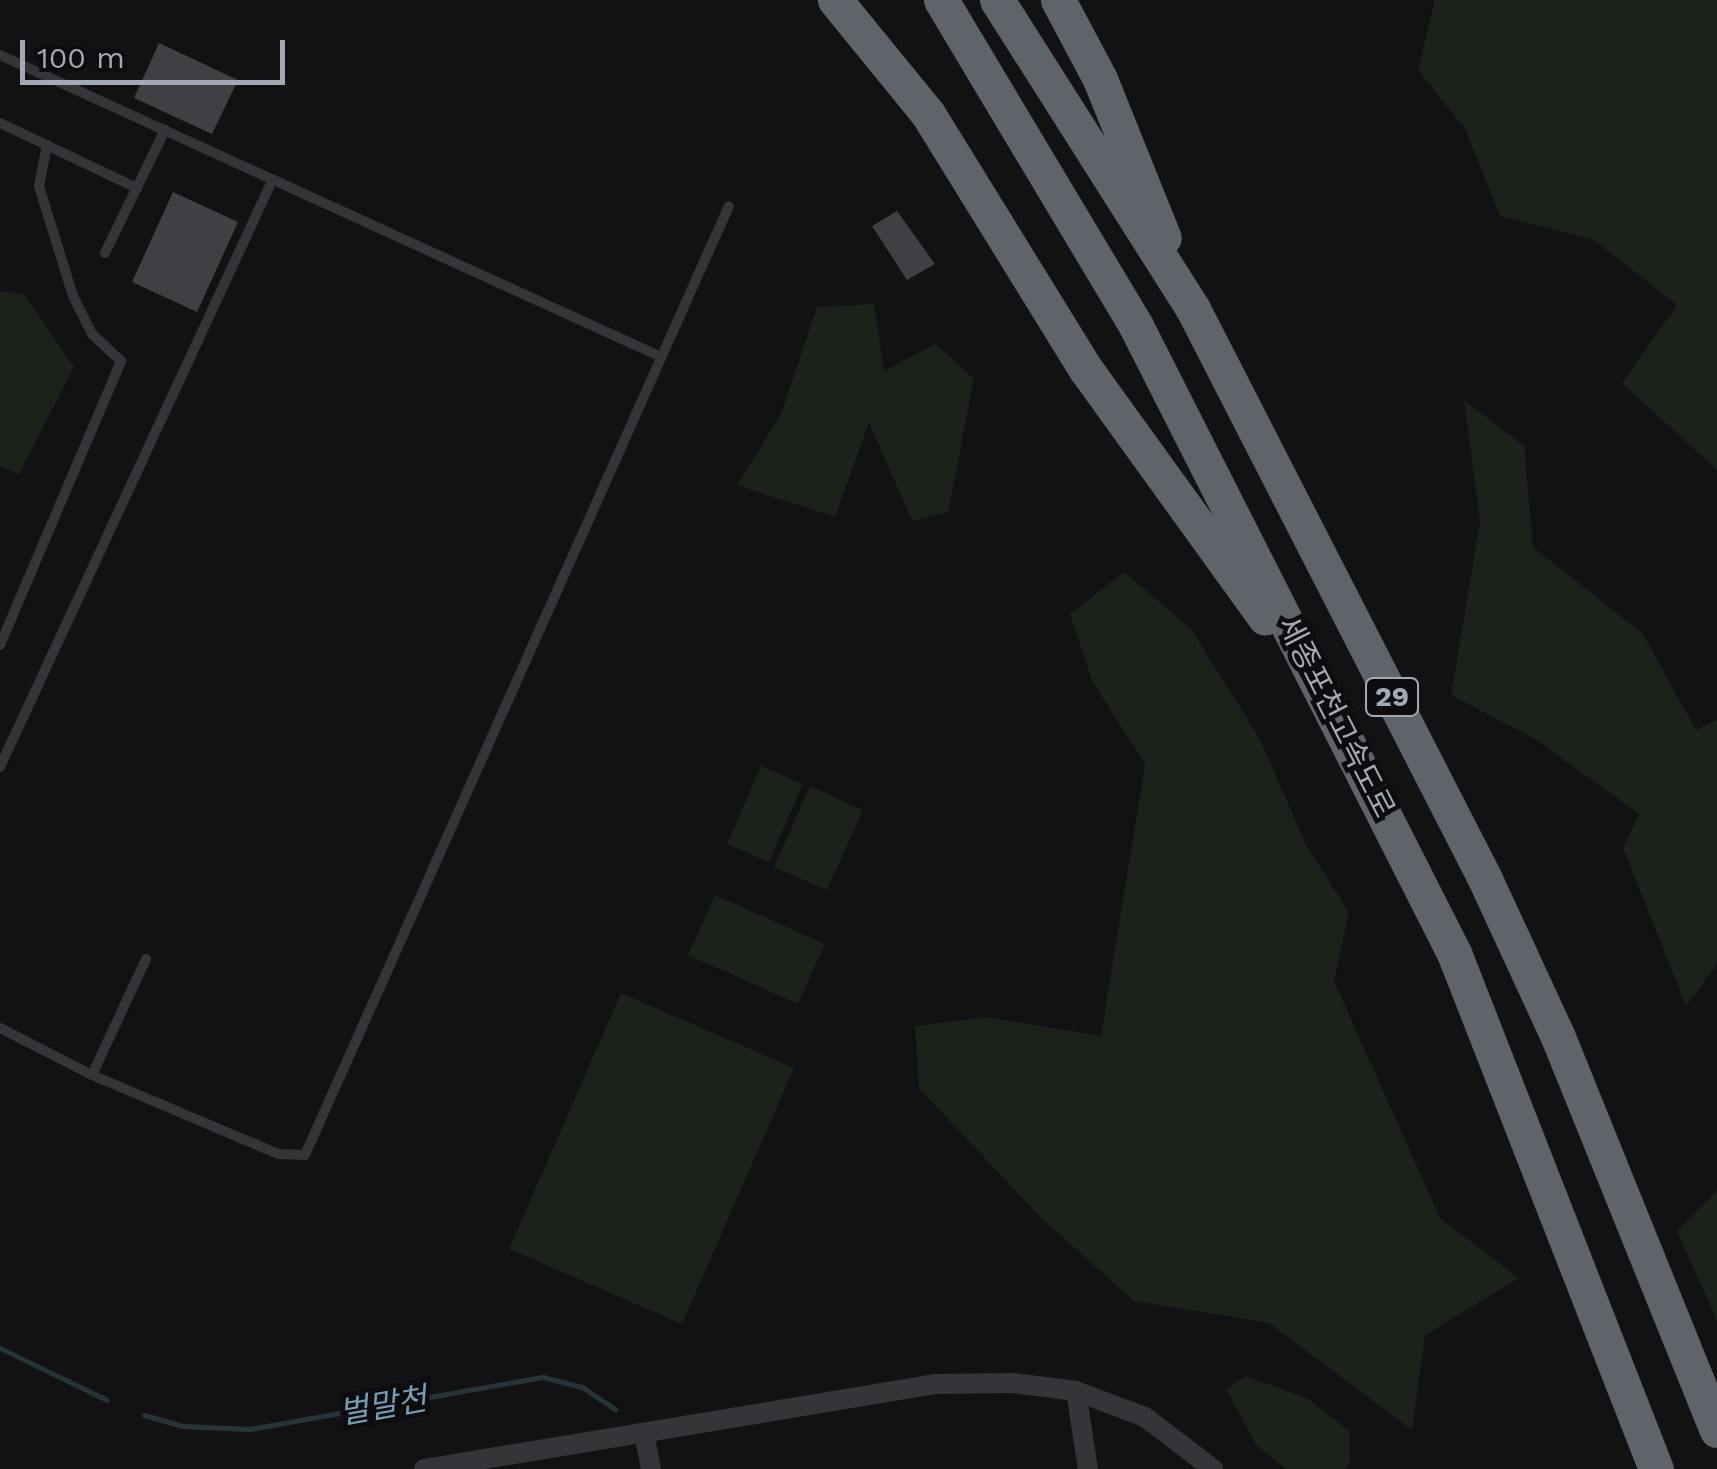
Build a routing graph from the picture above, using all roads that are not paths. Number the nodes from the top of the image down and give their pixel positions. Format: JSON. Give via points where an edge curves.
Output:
{"nodes":[{"id":1,"x":835,"y":0,"type":"edge"},
{"id":2,"x":941,"y":0,"type":"edge"},
{"id":3,"x":997,"y":0,"type":"edge"},
{"id":4,"x":1058,"y":0,"type":"edge"},
{"id":5,"x":0,"y":54,"type":"edge"},
{"id":6,"x":0,"y":123,"type":"edge"},
{"id":7,"x":165,"y":130,"type":"junction"},
{"id":8,"x":47,"y":145,"type":"junction"},
{"id":9,"x":273,"y":180,"type":"junction"},
{"id":10,"x":137,"y":188,"type":"junction"},
{"id":11,"x":729,"y":206,"type":"dead end"},
{"id":12,"x":105,"y":254,"type":"dead end"},
{"id":13,"x":1192,"y":309,"type":"junction"},
{"id":14,"x":661,"y":357,"type":"junction"},
{"id":15,"x":0,"y":644,"type":"edge"},
{"id":16,"x":1346,"y":736,"type":"junction"},
{"id":17,"x":0,"y":767,"type":"edge"},
{"id":18,"x":146,"y":959,"type":"dead end"},
{"id":19,"x":0,"y":1028,"type":"edge"},
{"id":20,"x":92,"y":1075,"type":"junction"},
{"id":21,"x":1076,"y":1392,"type":"junction"},
{"id":22,"x":1717,"y":1430,"type":"edge"},
{"id":23,"x":644,"y":1432,"type":"junction"},
{"id":24,"x":424,"y":1469,"type":"edge"},
{"id":25,"x":651,"y":1469,"type":"edge"},
{"id":26,"x":1088,"y":1469,"type":"edge"},
{"id":27,"x":1213,"y":1469,"type":"edge"},
{"id":28,"x":1656,"y":1469,"type":"edge"}],
"edges":[{"from":1,"to":16,"type":"highway","via":[[928,114],[1087,371]]},
{"from":2,"to":16,"type":"highway","name":"세종포천고속도로","number":"29","via":[[1136,326]]},
{"from":3,"to":13,"type":"highway","name":"세종포천고속도로","number":"29"},
{"from":4,"to":13,"type":"highway","via":[[1100,79]]},
{"from":5,"to":7,"type":"lane"},
{"from":6,"to":8,"type":"lane"},
{"from":7,"to":9,"type":"lane"},
{"from":7,"to":10,"type":"lane"},
{"from":8,"to":10,"type":"lane"},
{"from":8,"to":15,"type":"lane","via":[[39,186],[73,296],[92,334],[121,361]]},
{"from":9,"to":14,"type":"lane"},
{"from":9,"to":17,"type":"lane"},
{"from":10,"to":12,"type":"lane"},
{"from":11,"to":14,"type":"lane"},
{"from":13,"to":22,"type":"highway","name":"세종포천고속도로","number":"29","via":[[1485,880],[1566,1056]]},
{"from":14,"to":20,"type":"lane","via":[[306,1154],[278,1154]]},
{"from":16,"to":28,"type":"highway","name":"세종포천고속도로","number":"29","via":[[1454,953]]},
{"from":18,"to":20,"type":"lane"},
{"from":19,"to":20,"type":"lane"},
{"from":21,"to":23,"type":"street","via":[[936,1384]]},
{"from":21,"to":26,"type":"street"},
{"from":21,"to":27,"type":"street","via":[[1145,1418]]},
{"from":23,"to":24,"type":"street"},
{"from":23,"to":25,"type":"street"}]}
